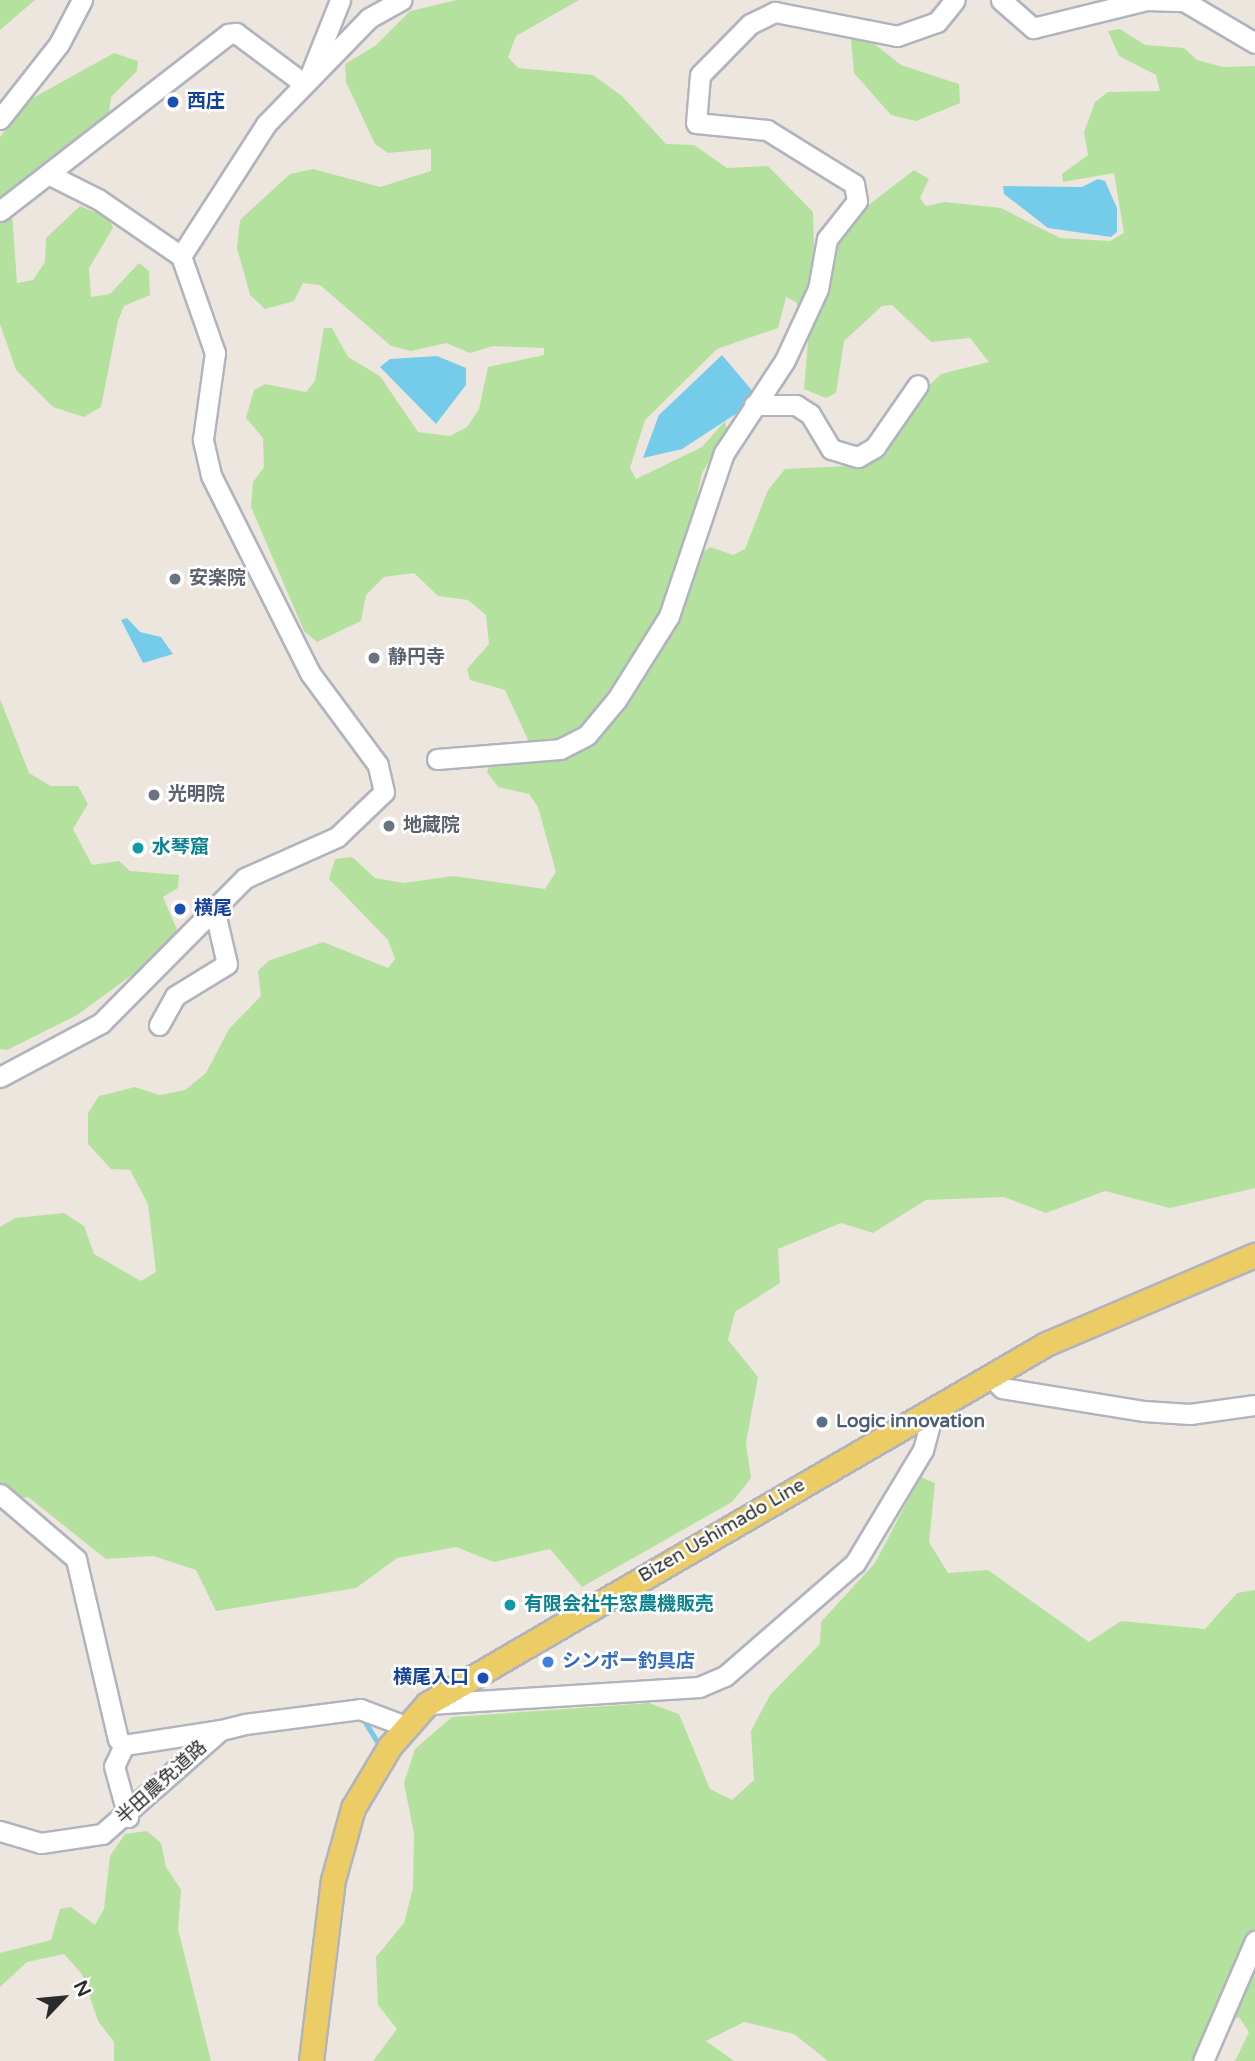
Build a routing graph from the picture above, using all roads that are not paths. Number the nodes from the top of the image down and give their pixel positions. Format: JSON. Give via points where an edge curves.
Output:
{"nodes":[{"id":1,"x":82,"y":0,"type":"edge"},
{"id":2,"x":340,"y":0,"type":"edge"},
{"id":3,"x":401,"y":0,"type":"edge"},
{"id":4,"x":955,"y":0,"type":"edge"},
{"id":5,"x":1000,"y":0,"type":"edge"},
{"id":6,"x":1255,"y":43,"type":"edge"},
{"id":7,"x":307,"y":79,"type":"junction"},
{"id":8,"x":0,"y":119,"type":"edge"},
{"id":9,"x":50,"y":175,"type":"junction"},
{"id":10,"x":0,"y":211,"type":"edge"},
{"id":11,"x":181,"y":256,"type":"junction"},
{"id":12,"x":918,"y":384,"type":"dead end"},
{"id":13,"x":754,"y":405,"type":"junction"},
{"id":14,"x":437,"y":759,"type":"dead end"},
{"id":15,"x":214,"y":908,"type":"junction"},
{"id":16,"x":159,"y":1025,"type":"dead end"},
{"id":17,"x":0,"y":1077,"type":"edge"},
{"id":18,"x":1255,"y":1255,"type":"edge"},
{"id":19,"x":990,"y":1376,"type":"junction"},
{"id":20,"x":1255,"y":1405,"type":"edge"},
{"id":21,"x":934,"y":1409,"type":"junction"},
{"id":22,"x":0,"y":1494,"type":"edge"},
{"id":23,"x":428,"y":1704,"type":"junction"},
{"id":24,"x":405,"y":1726,"type":"junction"},
{"id":25,"x":221,"y":1730,"type":"junction"},
{"id":26,"x":124,"y":1745,"type":"junction"},
{"id":27,"x":128,"y":1817,"type":"junction"},
{"id":28,"x":0,"y":1830,"type":"edge"},
{"id":29,"x":1255,"y":1941,"type":"edge"},
{"id":30,"x":312,"y":2061,"type":"edge"},
{"id":31,"x":1203,"y":2061,"type":"edge"}],
"edges":[{"from":1,"to":8,"type":"street","via":[[59,44]]},
{"from":2,"to":7,"type":"street"},
{"from":3,"to":7,"type":"street","via":[[369,18]]},
{"from":4,"to":13,"type":"street","via":[[937,22],[897,36],[775,12],[750,24],[700,75],[696,123],[767,130],[859,191],[827,239],[822,277],[802,326]]},
{"from":5,"to":6,"type":"street","via":[[1033,28],[1094,10],[1184,1]]},
{"from":7,"to":9,"type":"street","via":[[236,33],[228,34]]},
{"from":7,"to":11,"type":"street","via":[[266,124]]},
{"from":9,"to":10,"type":"street"},
{"from":9,"to":11,"type":"street","via":[[98,199]]},
{"from":11,"to":15,"type":"street","via":[[215,353],[203,439],[211,475],[310,673],[378,765],[386,786],[378,803],[337,837],[265,865]]},
{"from":12,"to":13,"type":"street","via":[[875,447],[858,457],[831,449],[810,414],[796,405]]},
{"from":13,"to":14,"type":"street","via":[[724,453],[669,616],[587,735],[537,754]]},
{"from":15,"to":16,"type":"street","via":[[227,964],[175,996]]},
{"from":15,"to":17,"type":"street","via":[[169,961],[101,1023]]},
{"from":18,"to":19,"type":"main road","name":"Bizen Ushimado Line","via":[[1046,1344]]},
{"from":19,"to":20,"type":"street","via":[[1002,1388],[1144,1411],[1189,1414]]},
{"from":19,"to":21,"type":"main road","name":"Bizen Ushimado Line"},
{"from":21,"to":23,"type":"main road","name":"Bizen Ushimado Line"},
{"from":21,"to":23,"type":"street","via":[[923,1450],[855,1563],[725,1676],[699,1687]]},
{"from":22,"to":26,"type":"street","via":[[76,1559],[109,1707]]},
{"from":23,"to":24,"type":"main road","name":"Bizen Ushimado Line"},
{"from":24,"to":25,"type":"street","name":"半田農免道路","via":[[360,1709]]},
{"from":24,"to":30,"type":"main road","name":"Bizen Ushimado Line","via":[[353,1808],[332,1880]]},
{"from":25,"to":26,"type":"street"},
{"from":25,"to":27,"type":"street","name":"半田農免道路"},
{"from":26,"to":27,"type":"street","via":[[114,1766]]},
{"from":27,"to":28,"type":"street","name":"半田農免道路","via":[[77,1842],[41,1843]]},
{"from":29,"to":31,"type":"street"}]}
